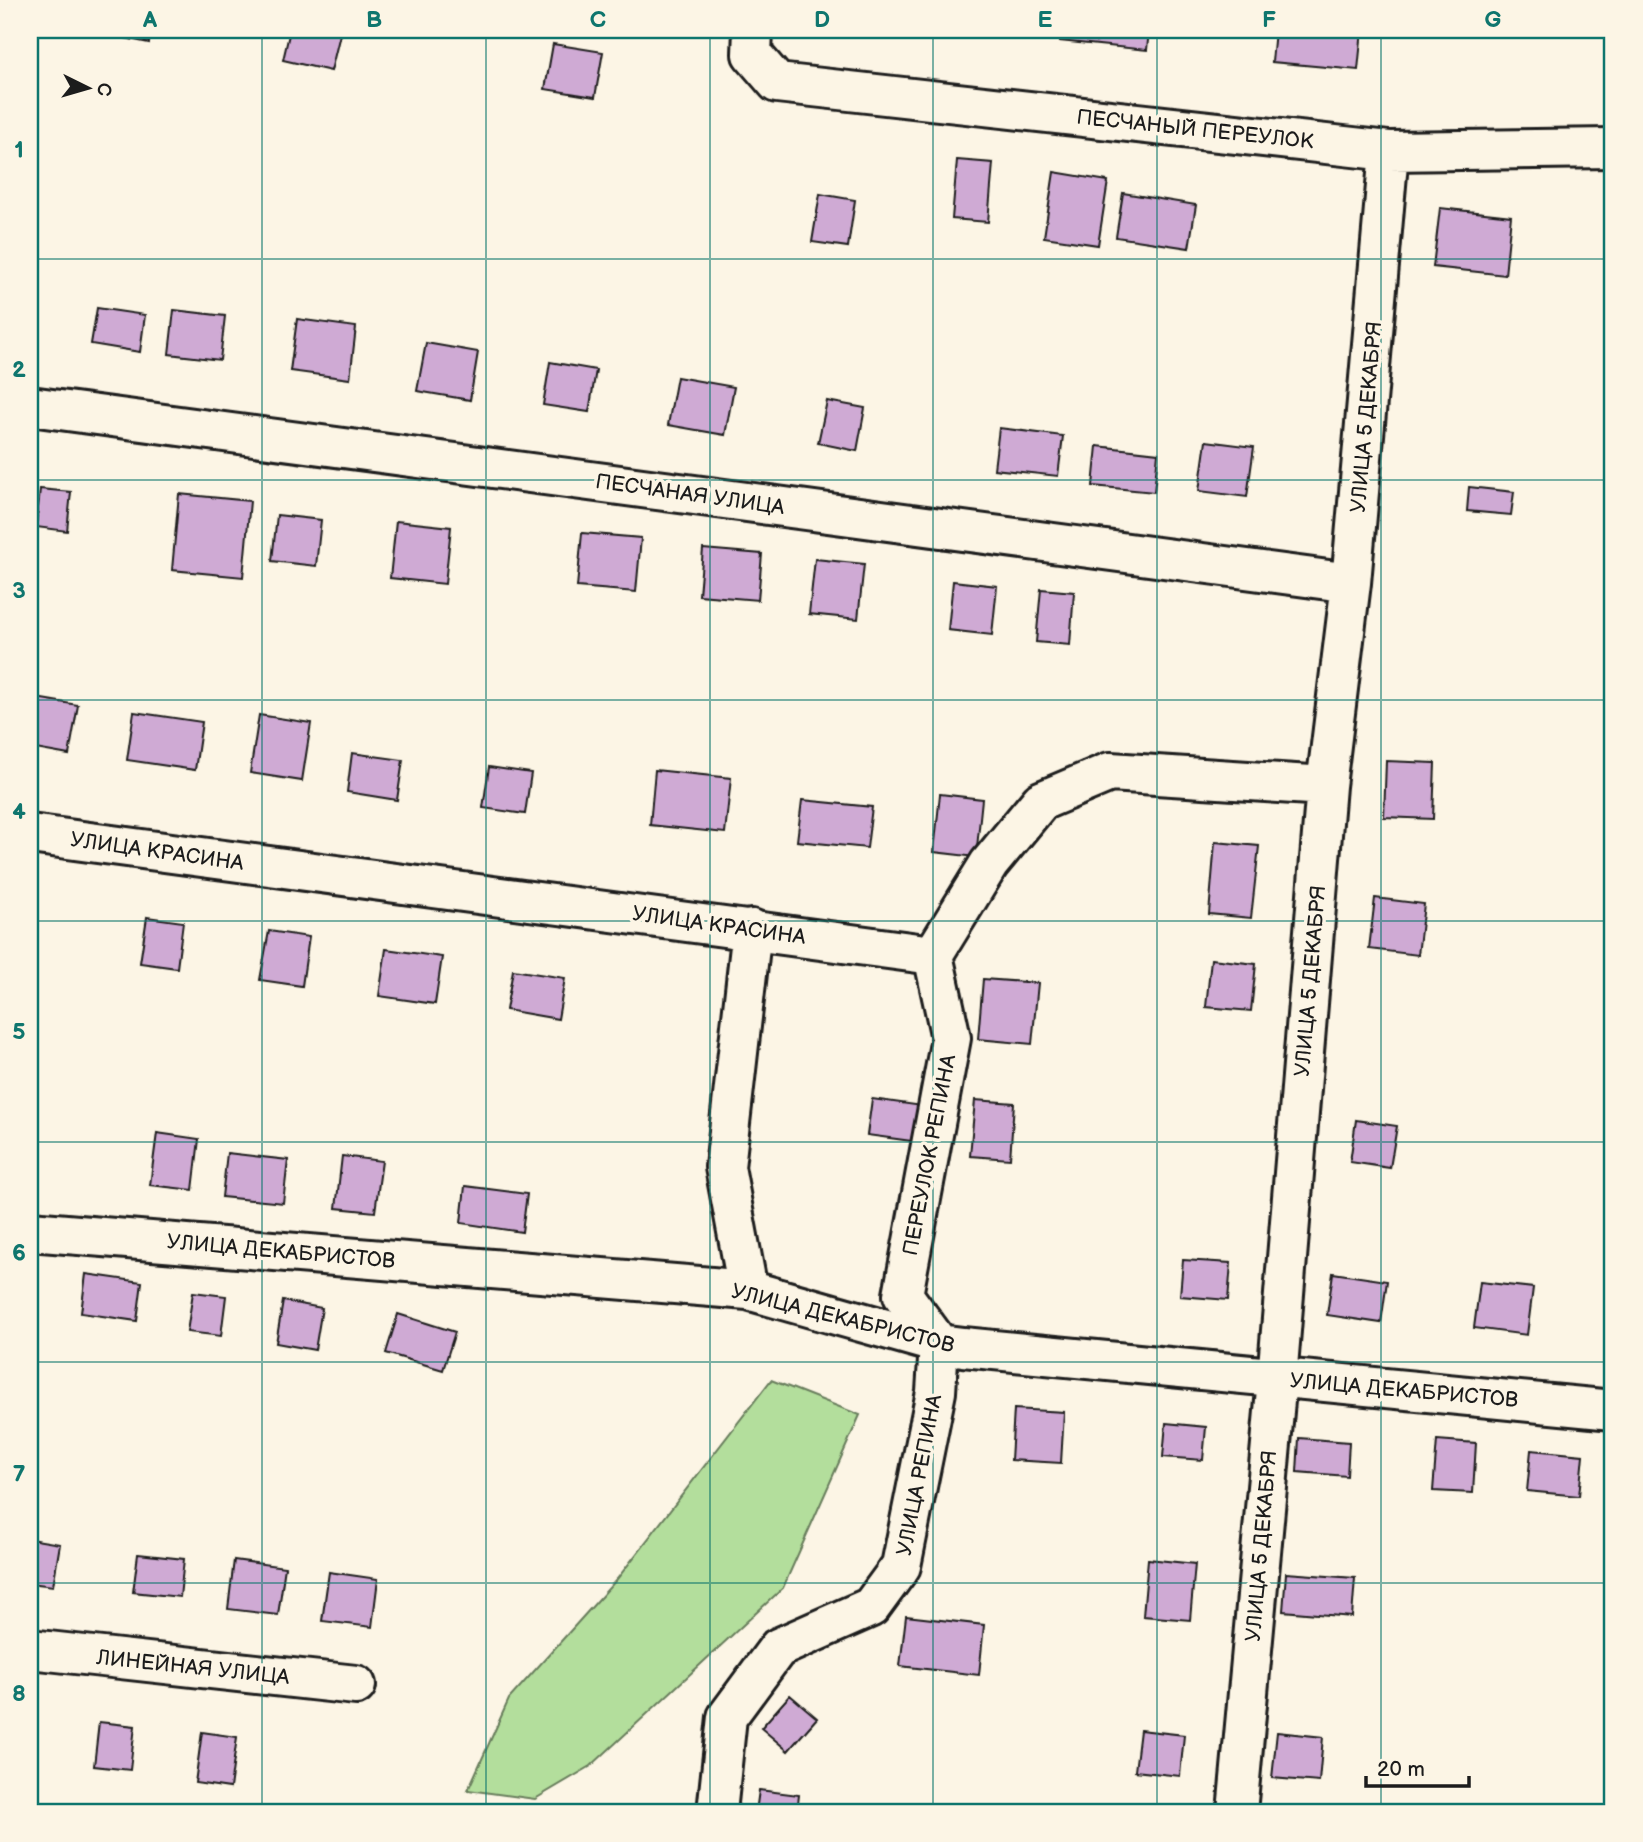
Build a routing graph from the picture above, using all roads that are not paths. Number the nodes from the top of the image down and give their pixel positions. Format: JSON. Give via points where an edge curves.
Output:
{"nodes":[{"id":1,"x":752,"y":30,"type":"edge"},
{"id":2,"x":1613,"y":148,"type":"edge"},
{"id":3,"x":1389,"y":151,"type":"junction"},
{"id":4,"x":30,"y":406,"type":"edge"},
{"id":5,"x":1351,"y":583,"type":"junction"},
{"id":6,"x":1326,"y":786,"type":"junction"},
{"id":7,"x":30,"y":834,"type":"edge"},
{"id":8,"x":752,"y":929,"type":"junction"},
{"id":9,"x":933,"y":955,"type":"junction"},
{"id":10,"x":30,"y":1231,"type":"edge"},
{"id":11,"x":748,"y":1290,"type":"junction"},
{"id":12,"x":939,"y":1344,"type":"junction"},
{"id":13,"x":1277,"y":1379,"type":"junction"},
{"id":14,"x":1613,"y":1410,"type":"edge"},
{"id":15,"x":30,"y":1649,"type":"edge"},
{"id":16,"x":356,"y":1685,"type":"dead end"},
{"id":17,"x":717,"y":1812,"type":"edge"},
{"id":18,"x":1237,"y":1812,"type":"edge"}],
"edges":[{"from":1,"to":3,"type":"street","name":"ПЕСЧАНЫЙ ПЕРЕУЛОК","via":[[752,54],[778,83]]},
{"from":2,"to":3,"type":"street","name":"ПЕСЧАНЫЙ ПЕРЕУЛОК"},
{"from":3,"to":5,"type":"street","name":"УЛИЦА 5 ДЕКАБРЯ"},
{"from":4,"to":5,"type":"street","name":"ПЕСЧАНАЯ УЛИЦА"},
{"from":5,"to":6,"type":"street","name":"УЛИЦА 5 ДЕКАБРЯ"},
{"from":6,"to":9,"type":"street","via":[[1110,772],[1041,800],[989,864]]},
{"from":6,"to":13,"type":"street","name":"УЛИЦА 5 ДЕКАБРЯ"},
{"from":7,"to":8,"type":"street","name":"УЛИЦА КРАСИНА"},
{"from":8,"to":9,"type":"street","name":"УЛИЦА КРАСИНА"},
{"from":8,"to":11,"type":"street","via":[[724,1167]]},
{"from":9,"to":12,"type":"street","name":"ПЕРЕУЛОК РЕПИНА","via":[[951,1038],[903,1295]]},
{"from":10,"to":11,"type":"street","name":"УЛИЦА ДЕКАБРИСТОВ"},
{"from":11,"to":12,"type":"street","name":"УЛИЦА ДЕКАБРИСТОВ"},
{"from":12,"to":13,"type":"street","name":"УЛИЦА ДЕКАБРИСТОВ"},
{"from":12,"to":17,"type":"street","name":"УЛИЦА РЕПИНА","via":[[936,1392],[901,1566],[871,1607],[778,1648],[727,1717]]},
{"from":13,"to":14,"type":"street","name":"УЛИЦА ДЕКАБРИСТОВ"},
{"from":13,"to":18,"type":"street","name":"УЛИЦА 5 ДЕКАБРЯ"},
{"from":15,"to":16,"type":"street","name":"ЛИНЕЙНАЯ УЛИЦА"}]}
